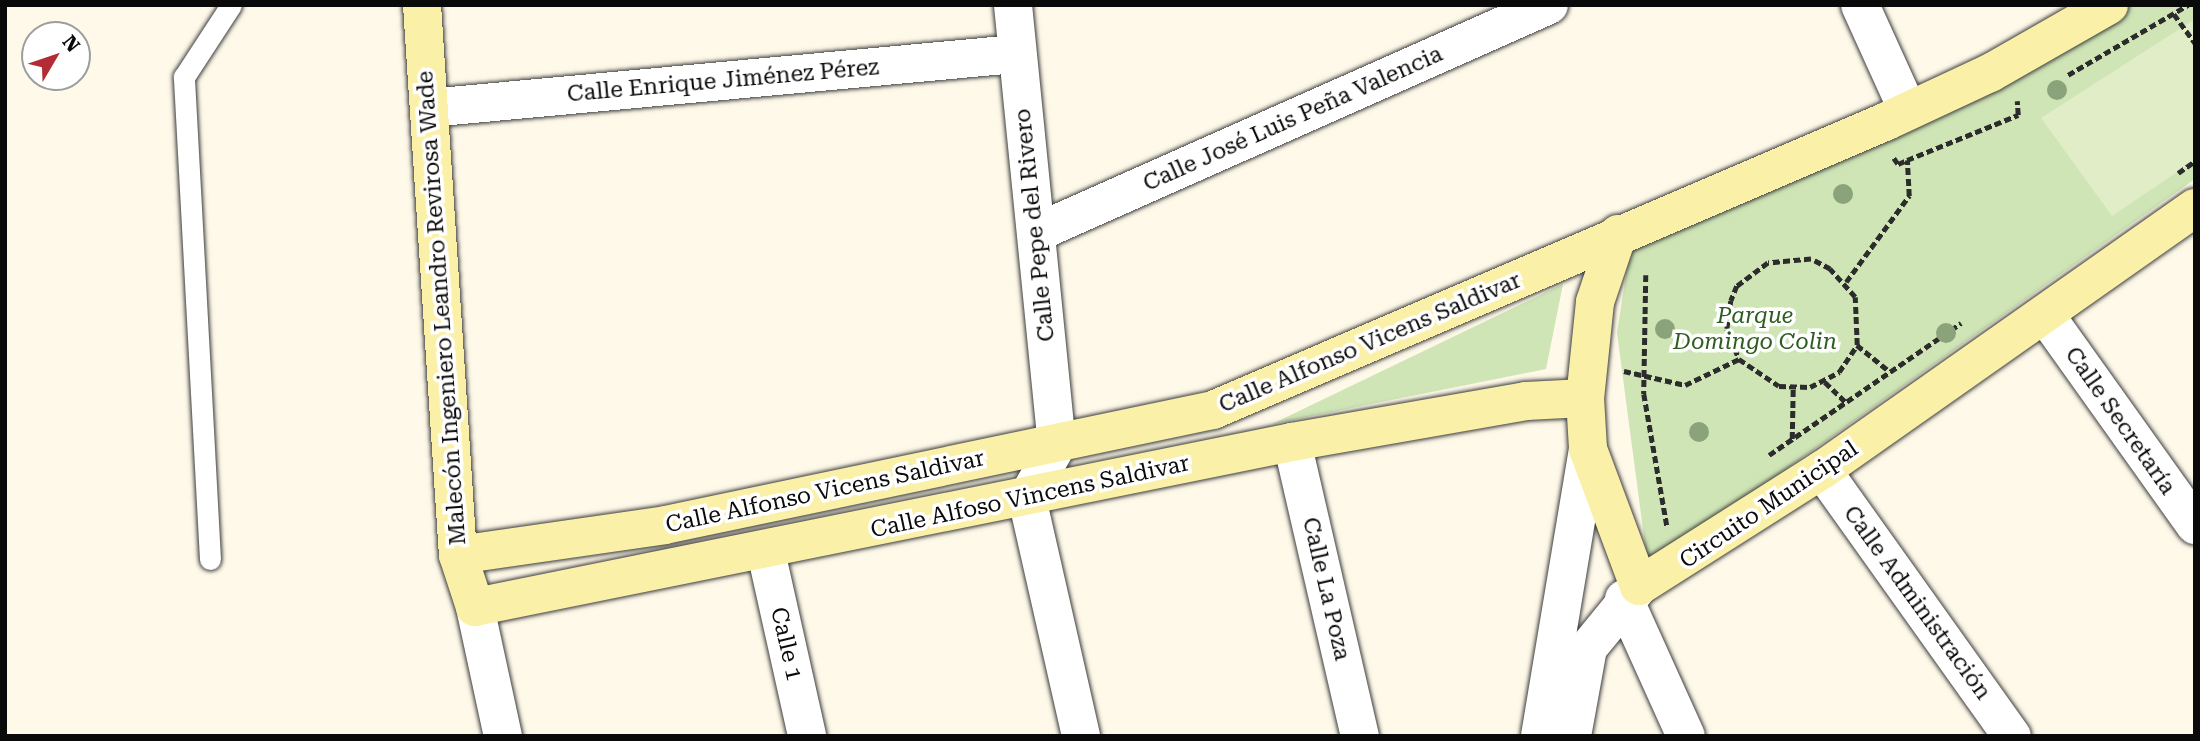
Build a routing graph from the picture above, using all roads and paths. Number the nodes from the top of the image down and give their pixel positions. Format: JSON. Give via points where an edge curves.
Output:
{"nodes":[{"id":1,"x":230,"y":5,"type":"edge"},
{"id":2,"x":422,"y":5,"type":"edge"},
{"id":3,"x":1013,"y":5,"type":"edge"},
{"id":4,"x":1549,"y":5,"type":"edge"},
{"id":5,"x":1860,"y":5,"type":"edge"},
{"id":6,"x":2109,"y":5,"type":"edge"},
{"id":7,"x":2189,"y":5,"type":"edge"},
{"id":8,"x":2174,"y":14,"type":"junction"},
{"id":9,"x":2195,"y":43,"type":"edge"},
{"id":10,"x":1016,"y":54,"type":"junction"},
{"id":11,"x":2056,"y":82,"type":"dead end"},
{"id":12,"x":2025,"y":97,"type":"dead end"},
{"id":13,"x":429,"y":108,"type":"junction"},
{"id":14,"x":1908,"y":111,"type":"junction"},
{"id":15,"x":1890,"y":150,"type":"dead end"},
{"id":16,"x":1906,"y":160,"type":"junction"},
{"id":17,"x":2195,"y":161,"type":"edge"},
{"id":18,"x":2173,"y":176,"type":"dead end"},
{"id":19,"x":2195,"y":208,"type":"edge"},
{"id":20,"x":1038,"y":232,"type":"junction"},
{"id":21,"x":1618,"y":234,"type":"junction"},
{"id":22,"x":1648,"y":266,"type":"dead end"},
{"id":23,"x":1846,"y":282,"type":"junction"},
{"id":24,"x":2046,"y":316,"type":"junction"},
{"id":25,"x":1968,"y":318,"type":"dead end"},
{"id":26,"x":1857,"y":345,"type":"junction"},
{"id":27,"x":1591,"y":351,"type":"junction"},
{"id":28,"x":1740,"y":359,"type":"junction"},
{"id":29,"x":1890,"y":371,"type":"junction"},
{"id":30,"x":1644,"y":380,"type":"junction"},
{"id":31,"x":1825,"y":382,"type":"junction"},
{"id":32,"x":1793,"y":389,"type":"junction"},
{"id":33,"x":1585,"y":398,"type":"junction"},
{"id":34,"x":1845,"y":401,"type":"junction"},
{"id":35,"x":1792,"y":439,"type":"junction"},
{"id":36,"x":1292,"y":442,"type":"junction"},
{"id":37,"x":1057,"y":445,"type":"junction"},
{"id":38,"x":1588,"y":449,"type":"junction"},
{"id":39,"x":1759,"y":462,"type":"dead end"},
{"id":40,"x":1822,"y":470,"type":"junction"},
{"id":41,"x":1027,"y":498,"type":"junction"},
{"id":42,"x":1675,"y":523,"type":"dead end"},
{"id":43,"x":2195,"y":525,"type":"edge"},
{"id":44,"x":766,"y":552,"type":"junction"},
{"id":45,"x":458,"y":555,"type":"junction"},
{"id":46,"x":210,"y":559,"type":"dead end"},
{"id":47,"x":1632,"y":593,"type":"junction"},
{"id":48,"x":475,"y":607,"type":"junction"},
{"id":49,"x":503,"y":736,"type":"edge"},
{"id":50,"x":807,"y":736,"type":"edge"},
{"id":51,"x":1081,"y":736,"type":"edge"},
{"id":52,"x":1360,"y":736,"type":"edge"},
{"id":53,"x":1540,"y":736,"type":"edge"},
{"id":54,"x":1572,"y":736,"type":"edge"},
{"id":55,"x":1686,"y":736,"type":"edge"},
{"id":56,"x":2012,"y":736,"type":"edge"}],
"edges":[{"from":1,"to":46,"type":"lane","via":[[184,77]]},
{"from":2,"to":13,"type":"main road","name":"Malecón Ingeniero Leandro Revirosa Wade"},
{"from":3,"to":10,"type":"street","name":"Calle Pepe del Rivero"},
{"from":4,"to":20,"type":"street","name":"Calle José Luis Peña Valencia"},
{"from":5,"to":14,"type":"street"},
{"from":6,"to":14,"type":"main road","name":"Calle Alfonso Vicens Saldivar"},
{"from":7,"to":8,"type":"path"},
{"from":8,"to":9,"type":"path"},
{"from":8,"to":11,"type":"path"},
{"from":10,"to":13,"type":"street","name":"Calle Enrique Jiménez Pérez"},
{"from":10,"to":20,"type":"street","name":"Calle Pepe del Rivero"},
{"from":12,"to":16,"type":"path","via":[[2015,102],[2018,115]]},
{"from":13,"to":45,"type":"main road","name":"Malecón Ingeniero Leandro Revirosa Wade"},
{"from":14,"to":21,"type":"main road","name":"Calle Alfonso Vicens Saldivar"},
{"from":15,"to":16,"type":"path","via":[[1898,164]]},
{"from":16,"to":23,"type":"path","via":[[1909,195]]},
{"from":17,"to":18,"type":"path"},
{"from":19,"to":24,"type":"main road","name":"Circuito Municipal"},
{"from":20,"to":37,"type":"street","name":"Calle Pepe del Rivero"},
{"from":21,"to":27,"type":"main road","via":[[1595,302]]},
{"from":21,"to":37,"type":"main road","name":"Calle Alfonso Vicens Saldivar","via":[[1241,400]]},
{"from":22,"to":30,"type":"path"},
{"from":23,"to":26,"type":"path","via":[[1860,310]]},
{"from":23,"to":28,"type":"path","via":[[1811,259],[1786,258],[1749,274],[1737,286],[1726,316]]},
{"from":24,"to":40,"type":"main road","name":"Circuito Municipal"},
{"from":24,"to":43,"type":"street","name":"Calle Secretaría"},
{"from":25,"to":29,"type":"path"},
{"from":26,"to":29,"type":"path"},
{"from":26,"to":31,"type":"path"},
{"from":27,"to":30,"type":"path"},
{"from":27,"to":33,"type":"main road"},
{"from":28,"to":30,"type":"path","via":[[1685,385]]},
{"from":28,"to":32,"type":"path"},
{"from":29,"to":34,"type":"path"},
{"from":30,"to":42,"type":"path","via":[[1667,528]]},
{"from":31,"to":32,"type":"path"},
{"from":31,"to":34,"type":"path"},
{"from":32,"to":35,"type":"path"},
{"from":33,"to":36,"type":"main road","name":"Calle Alfoso Vincens Saldivar","via":[[1526,401]]},
{"from":33,"to":38,"type":"main road"},
{"from":34,"to":35,"type":"path"},
{"from":35,"to":39,"type":"path"},
{"from":36,"to":41,"type":"main road","name":"Calle Alfoso Vincens Saldivar"},
{"from":36,"to":52,"type":"street","name":"Calle La Poza"},
{"from":37,"to":41,"type":"street"},
{"from":37,"to":45,"type":"main road","name":"Calle Alfonso Vicens Saldivar","via":[[664,525]]},
{"from":38,"to":47,"type":"main road"},
{"from":38,"to":53,"type":"street"},
{"from":40,"to":47,"type":"main road","name":"Circuito Municipal"},
{"from":40,"to":56,"type":"street","name":"Calle Administración"},
{"from":41,"to":44,"type":"main road","name":"Calle Alfoso Vincens Saldivar"},
{"from":41,"to":51,"type":"street"},
{"from":44,"to":48,"type":"main road","name":"Calle Alfoso Vincens Saldivar"},
{"from":44,"to":50,"type":"street","name":"Calle 1"},
{"from":45,"to":48,"type":"main road","name":"Malecón Ingeniero Leandro Revirosa Wade"},
{"from":47,"to":54,"type":"street","via":[[1588,648]]},
{"from":47,"to":55,"type":"street"},
{"from":48,"to":49,"type":"street"}]}
